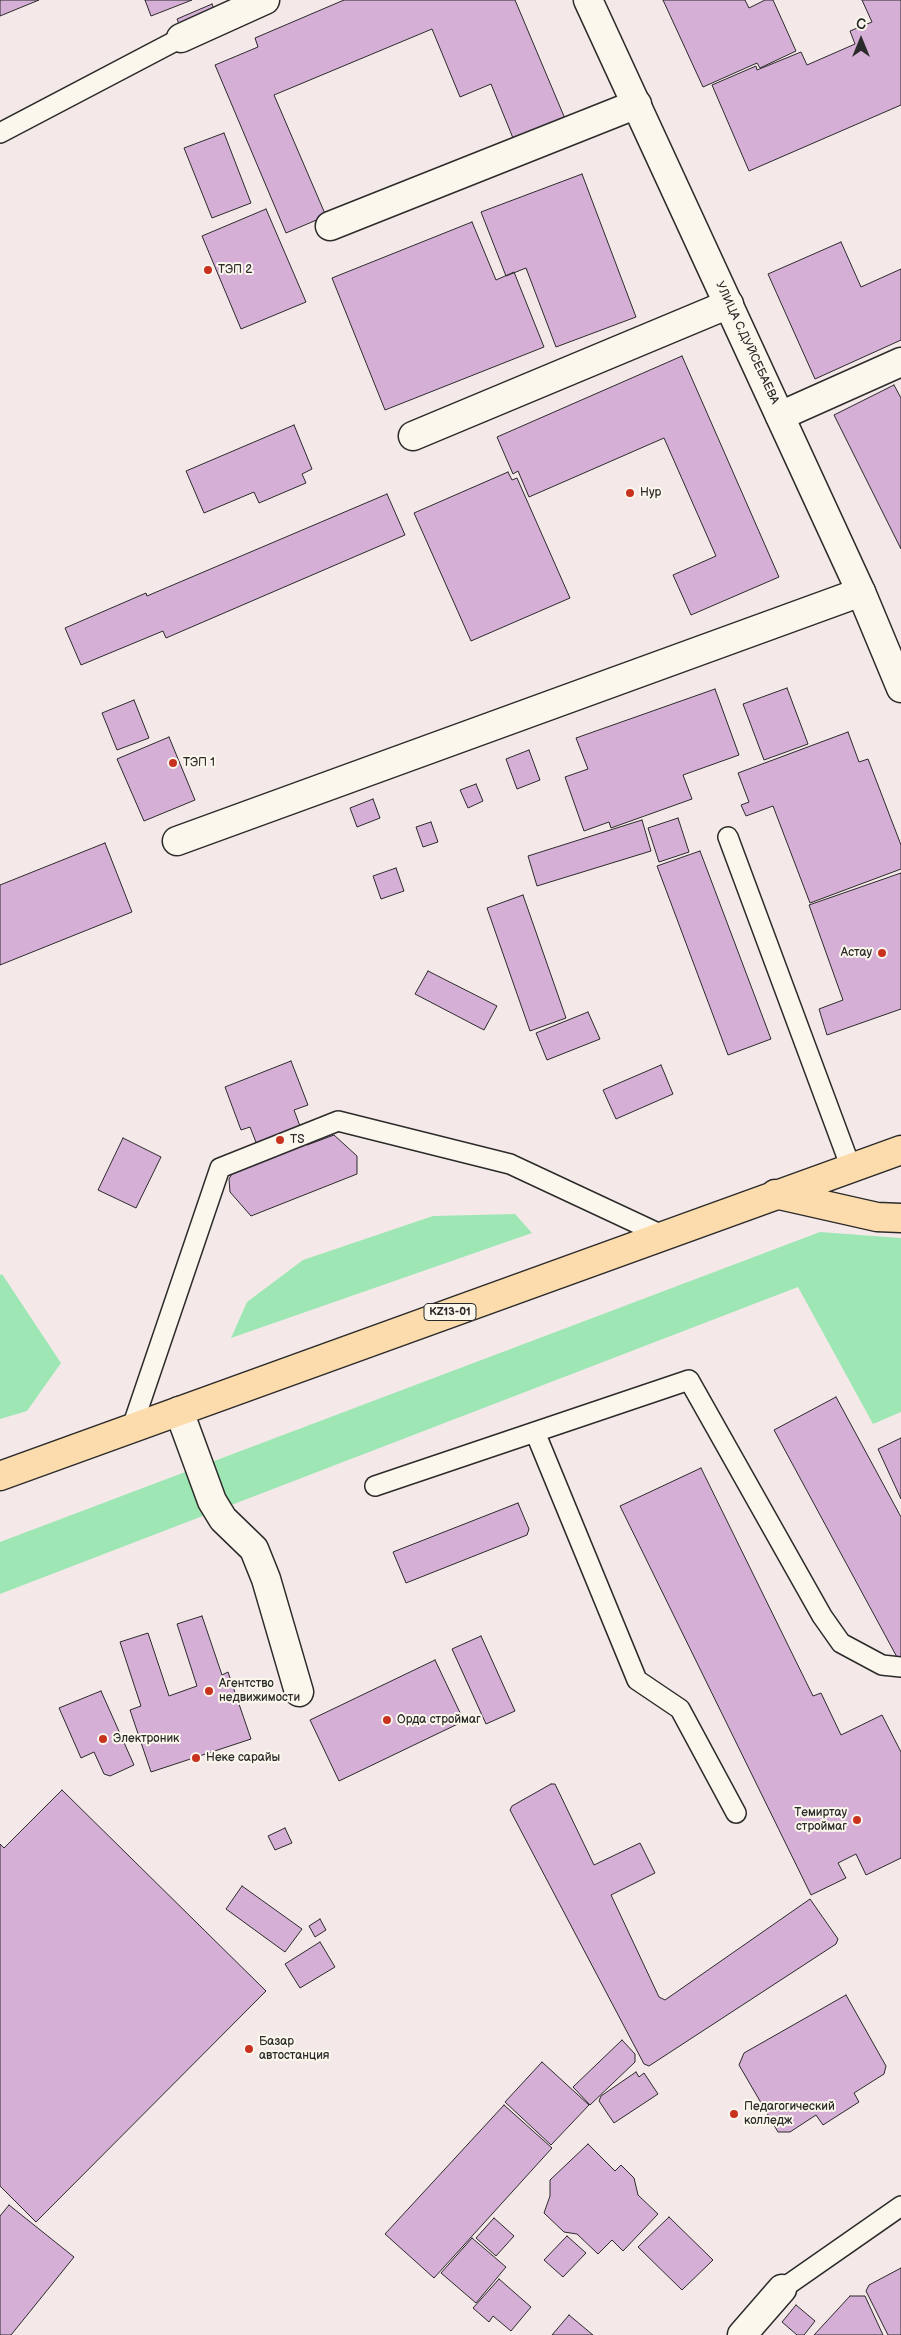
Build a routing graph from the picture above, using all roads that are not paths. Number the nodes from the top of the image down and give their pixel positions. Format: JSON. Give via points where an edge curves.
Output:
{"nodes":[{"id":1,"x":265,"y":0,"type":"edge"},
{"id":2,"x":588,"y":0,"type":"edge"},
{"id":3,"x":180,"y":38,"type":"joint"},
{"id":4,"x":637,"y":104,"type":"junction"},
{"id":5,"x":0,"y":133,"type":"edge"},
{"id":6,"x":330,"y":226,"type":"dead end"},
{"id":7,"x":729,"y":304,"type":"junction"},
{"id":8,"x":901,"y":362,"type":"edge"},
{"id":9,"x":780,"y":416,"type":"junction"},
{"id":10,"x":413,"y":436,"type":"dead end"},
{"id":11,"x":861,"y":592,"type":"junction"},
{"id":12,"x":901,"y":688,"type":"edge"},
{"id":13,"x":728,"y":837,"type":"dead end"},
{"id":14,"x":177,"y":840,"type":"dead end"},
{"id":15,"x":901,"y":1150,"type":"edge"},
{"id":16,"x":851,"y":1168,"type":"junction"},
{"id":17,"x":775,"y":1194,"type":"junction"},
{"id":18,"x":901,"y":1218,"type":"edge"},
{"id":19,"x":662,"y":1234,"type":"junction"},
{"id":20,"x":179,"y":1411,"type":"junction"},
{"id":21,"x":132,"y":1427,"type":"junction"},
{"id":22,"x":535,"y":1432,"type":"junction"},
{"id":23,"x":0,"y":1476,"type":"edge"},
{"id":24,"x":375,"y":1486,"type":"dead end"},
{"id":25,"x":901,"y":1667,"type":"edge"},
{"id":26,"x":299,"y":1692,"type":"dead end"},
{"id":27,"x":736,"y":1813,"type":"dead end"},
{"id":28,"x":901,"y":2206,"type":"edge"},
{"id":29,"x":782,"y":2289,"type":"joint"},
{"id":30,"x":742,"y":2335,"type":"edge"}],
"edges":[{"from":1,"to":3,"type":"street"},
{"from":2,"to":4,"type":"street","name":"УЛИЦА С.ДУЙСЕБАЕВА"},
{"from":3,"to":5,"type":"lane"},
{"from":4,"to":6,"type":"street"},
{"from":4,"to":7,"type":"street","name":"УЛИЦА С.ДУЙСЕБАЕВА"},
{"from":7,"to":9,"type":"street","name":"УЛИЦА С.ДУЙСЕБАЕВА"},
{"from":7,"to":10,"type":"street"},
{"from":8,"to":9,"type":"street"},
{"from":9,"to":11,"type":"street","name":"УЛИЦА С.ДУЙСЕБАЕВА"},
{"from":11,"to":12,"type":"street","name":"УЛИЦА С.ДУЙСЕБАЕВА"},
{"from":11,"to":14,"type":"street"},
{"from":13,"to":16,"type":"lane"},
{"from":15,"to":16,"type":"highway","number":"KZ13-01"},
{"from":16,"to":17,"type":"highway","number":"KZ13-01"},
{"from":17,"to":18,"type":"highway","via":[[877,1218]]},
{"from":17,"to":19,"type":"highway","number":"KZ13-01"},
{"from":19,"to":20,"type":"highway","number":"KZ13-01"},
{"from":19,"to":21,"type":"lane","via":[[510,1164],[338,1121],[220,1168]]},
{"from":20,"to":21,"type":"highway","number":"KZ13-01"},
{"from":20,"to":26,"type":"street","via":[[212,1501],[223,1520],[254,1549]]},
{"from":21,"to":23,"type":"highway","number":"KZ13-01"},
{"from":22,"to":24,"type":"lane"},
{"from":22,"to":25,"type":"lane","via":[[688,1380],[822,1616],[841,1643],[882,1665]]},
{"from":22,"to":27,"type":"lane","via":[[637,1680],[680,1709]]},
{"from":28,"to":29,"type":"lane"},
{"from":29,"to":30,"type":"street"}]}
